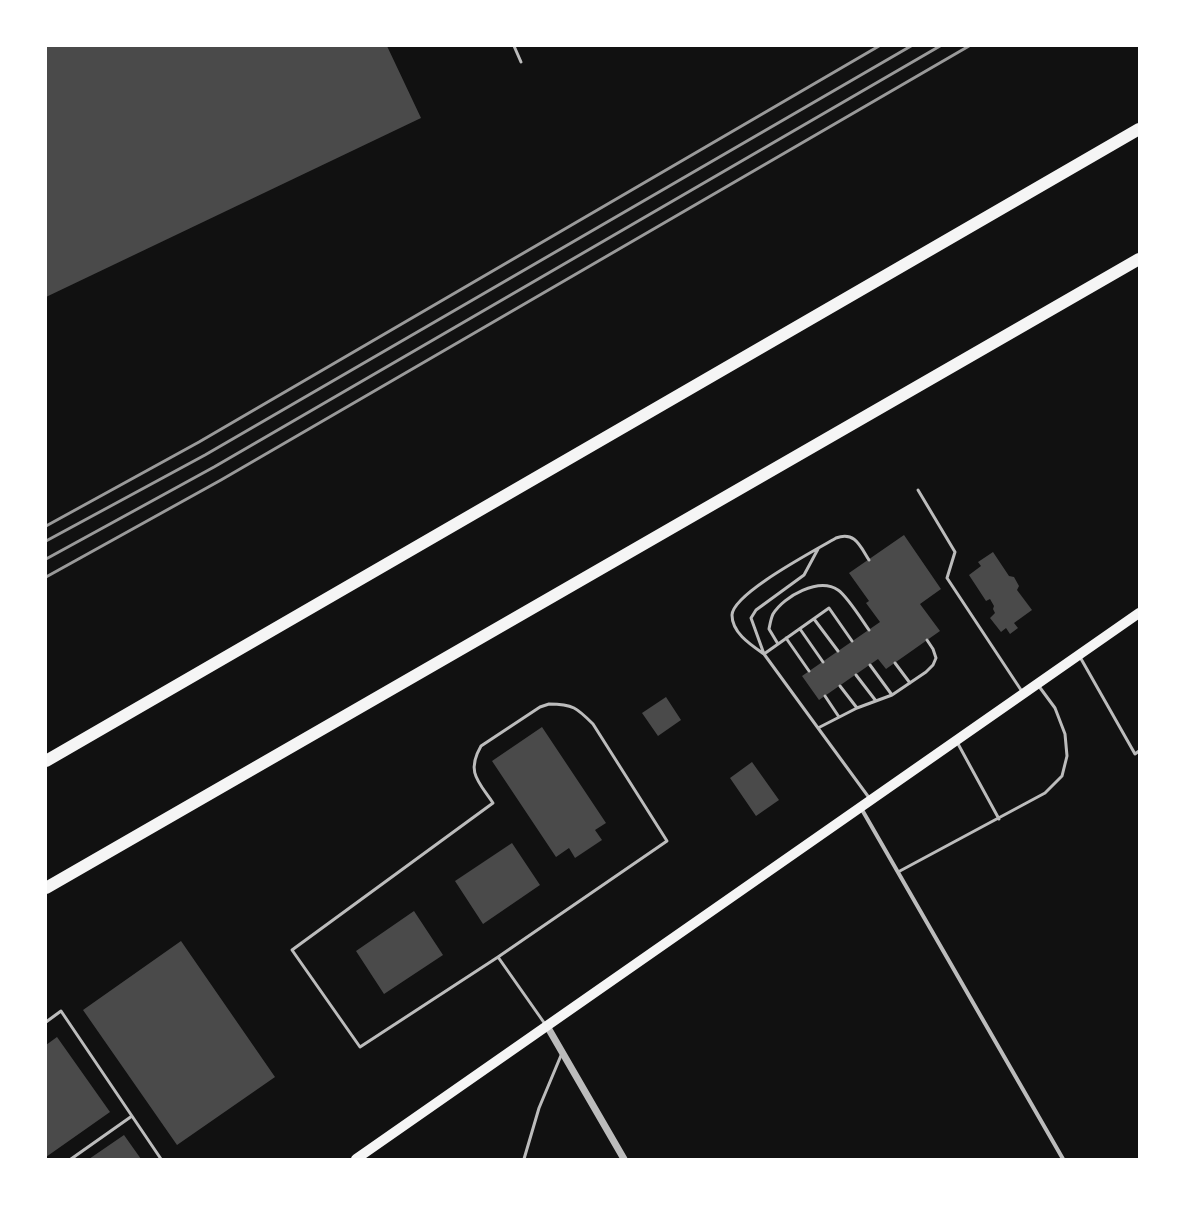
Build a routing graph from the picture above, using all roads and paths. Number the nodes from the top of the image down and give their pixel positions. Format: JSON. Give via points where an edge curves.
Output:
{"nodes":[{"id":1,"x":514,"y":46,"type":"edge"},
{"id":2,"x":522,"y":62,"type":"dead end"},
{"id":3,"x":1139,"y":129,"type":"edge"},
{"id":4,"x":1139,"y":259,"type":"edge"},
{"id":5,"x":918,"y":490,"type":"dead end"},
{"id":6,"x":818,"y":549,"type":"junction"},
{"id":7,"x":869,"y":560,"type":"dead end"},
{"id":8,"x":1139,"y":614,"type":"edge"},
{"id":9,"x":814,"y":619,"type":"junction"},
{"id":10,"x":800,"y":629,"type":"junction"},
{"id":11,"x":869,"y":630,"type":"dead end"},
{"id":12,"x":786,"y":638,"type":"junction"},
{"id":13,"x":928,"y":640,"type":"dead end"},
{"id":14,"x":852,"y":641,"type":"dead end"},
{"id":15,"x":778,"y":644,"type":"junction"},
{"id":16,"x":838,"y":651,"type":"dead end"},
{"id":17,"x":764,"y":654,"type":"junction"},
{"id":18,"x":1079,"y":656,"type":"junction"},
{"id":19,"x":823,"y":662,"type":"dead end"},
{"id":20,"x":895,"y":663,"type":"dead end"},
{"id":21,"x":870,"y":665,"type":"dead end"},
{"id":22,"x":809,"y":671,"type":"dead end"},
{"id":23,"x":856,"y":675,"type":"dead end"},
{"id":24,"x":910,"y":683,"type":"junction"},
{"id":25,"x":1037,"y":685,"type":"junction"},
{"id":26,"x":840,"y":686,"type":"dead end"},
{"id":27,"x":892,"y":694,"type":"junction"},
{"id":28,"x":1024,"y":694,"type":"junction"},
{"id":29,"x":826,"y":696,"type":"dead end"},
{"id":30,"x":876,"y":701,"type":"junction"},
{"id":31,"x":856,"y":708,"type":"junction"},
{"id":32,"x":839,"y":717,"type":"junction"},
{"id":33,"x":818,"y":728,"type":"junction"},
{"id":34,"x":956,"y":741,"type":"junction"},
{"id":35,"x":1139,"y":751,"type":"edge"},
{"id":36,"x":46,"y":762,"type":"edge"},
{"id":37,"x":871,"y":800,"type":"junction"},
{"id":38,"x":861,"y":808,"type":"junction"},
{"id":39,"x":999,"y":819,"type":"junction"},
{"id":40,"x":898,"y":872,"type":"junction"},
{"id":41,"x":46,"y":888,"type":"edge"},
{"id":42,"x":498,"y":957,"type":"junction"},
{"id":43,"x":46,"y":1022,"type":"edge"},
{"id":44,"x":547,"y":1026,"type":"junction"},
{"id":45,"x":562,"y":1053,"type":"junction"},
{"id":46,"x":132,"y":1116,"type":"junction"},
{"id":47,"x":71,"y":1159,"type":"edge"},
{"id":48,"x":161,"y":1159,"type":"edge"},
{"id":49,"x":356,"y":1159,"type":"edge"},
{"id":50,"x":524,"y":1159,"type":"edge"},
{"id":51,"x":624,"y":1159,"type":"edge"},
{"id":52,"x":1063,"y":1159,"type":"edge"}],
"edges":[{"from":1,"to":2,"type":"lane"},
{"from":3,"to":36,"type":"highway"},
{"from":4,"to":41,"type":"highway"},
{"from":5,"to":28,"type":"lane","via":[[954,552],[947,578]]},
{"from":6,"to":7,"type":"lane","via":[[843,535],[850,536]]},
{"from":6,"to":17,"type":"lane","via":[[804,575],[756,610],[751,618]]},
{"from":6,"to":17,"type":"lane","via":[[752,589],[737,603],[732,615],[736,628],[744,640]]},
{"from":8,"to":18,"type":"main road"},
{"from":9,"to":10,"type":"lane"},
{"from":9,"to":14,"type":"lane","via":[[828,608]]},
{"from":9,"to":16,"type":"lane"},
{"from":10,"to":12,"type":"lane"},
{"from":10,"to":19,"type":"lane"},
{"from":11,"to":15,"type":"lane","via":[[838,591],[825,585],[814,586],[784,602],[772,615],[769,629]]},
{"from":12,"to":15,"type":"lane"},
{"from":12,"to":22,"type":"lane"},
{"from":13,"to":24,"type":"lane","via":[[936,658],[933,665]]},
{"from":15,"to":17,"type":"lane"},
{"from":17,"to":33,"type":"lane"},
{"from":18,"to":25,"type":"main road"},
{"from":18,"to":35,"type":"lane","via":[[1134,754]]},
{"from":20,"to":24,"type":"lane"},
{"from":21,"to":27,"type":"lane"},
{"from":23,"to":30,"type":"lane"},
{"from":24,"to":27,"type":"lane"},
{"from":25,"to":28,"type":"main road"},
{"from":25,"to":39,"type":"lane","via":[[1055,708],[1065,734],[1067,756],[1064,769],[1062,776],[1045,793]]},
{"from":26,"to":31,"type":"lane"},
{"from":27,"to":30,"type":"lane"},
{"from":28,"to":34,"type":"main road"},
{"from":29,"to":32,"type":"lane"},
{"from":30,"to":31,"type":"lane"},
{"from":31,"to":32,"type":"lane"},
{"from":32,"to":33,"type":"lane"},
{"from":33,"to":37,"type":"lane"},
{"from":34,"to":37,"type":"main road"},
{"from":34,"to":39,"type":"lane"},
{"from":37,"to":38,"type":"main road"},
{"from":38,"to":40,"type":"street"},
{"from":38,"to":44,"type":"main road"},
{"from":39,"to":40,"type":"lane"},
{"from":40,"to":52,"type":"street"},
{"from":42,"to":42,"type":"lane","via":[[360,1047],[292,950],[493,803],[476,777],[473,765],[481,746],[540,707],[565,704],[577,708],[593,724],[667,841]]},
{"from":42,"to":44,"type":"lane"},
{"from":43,"to":46,"type":"lane","via":[[61,1011]]},
{"from":44,"to":45,"type":"street"},
{"from":44,"to":49,"type":"main road"},
{"from":45,"to":50,"type":"lane","via":[[539,1108]]},
{"from":45,"to":51,"type":"street"},
{"from":46,"to":47,"type":"lane"},
{"from":46,"to":48,"type":"lane"}]}
